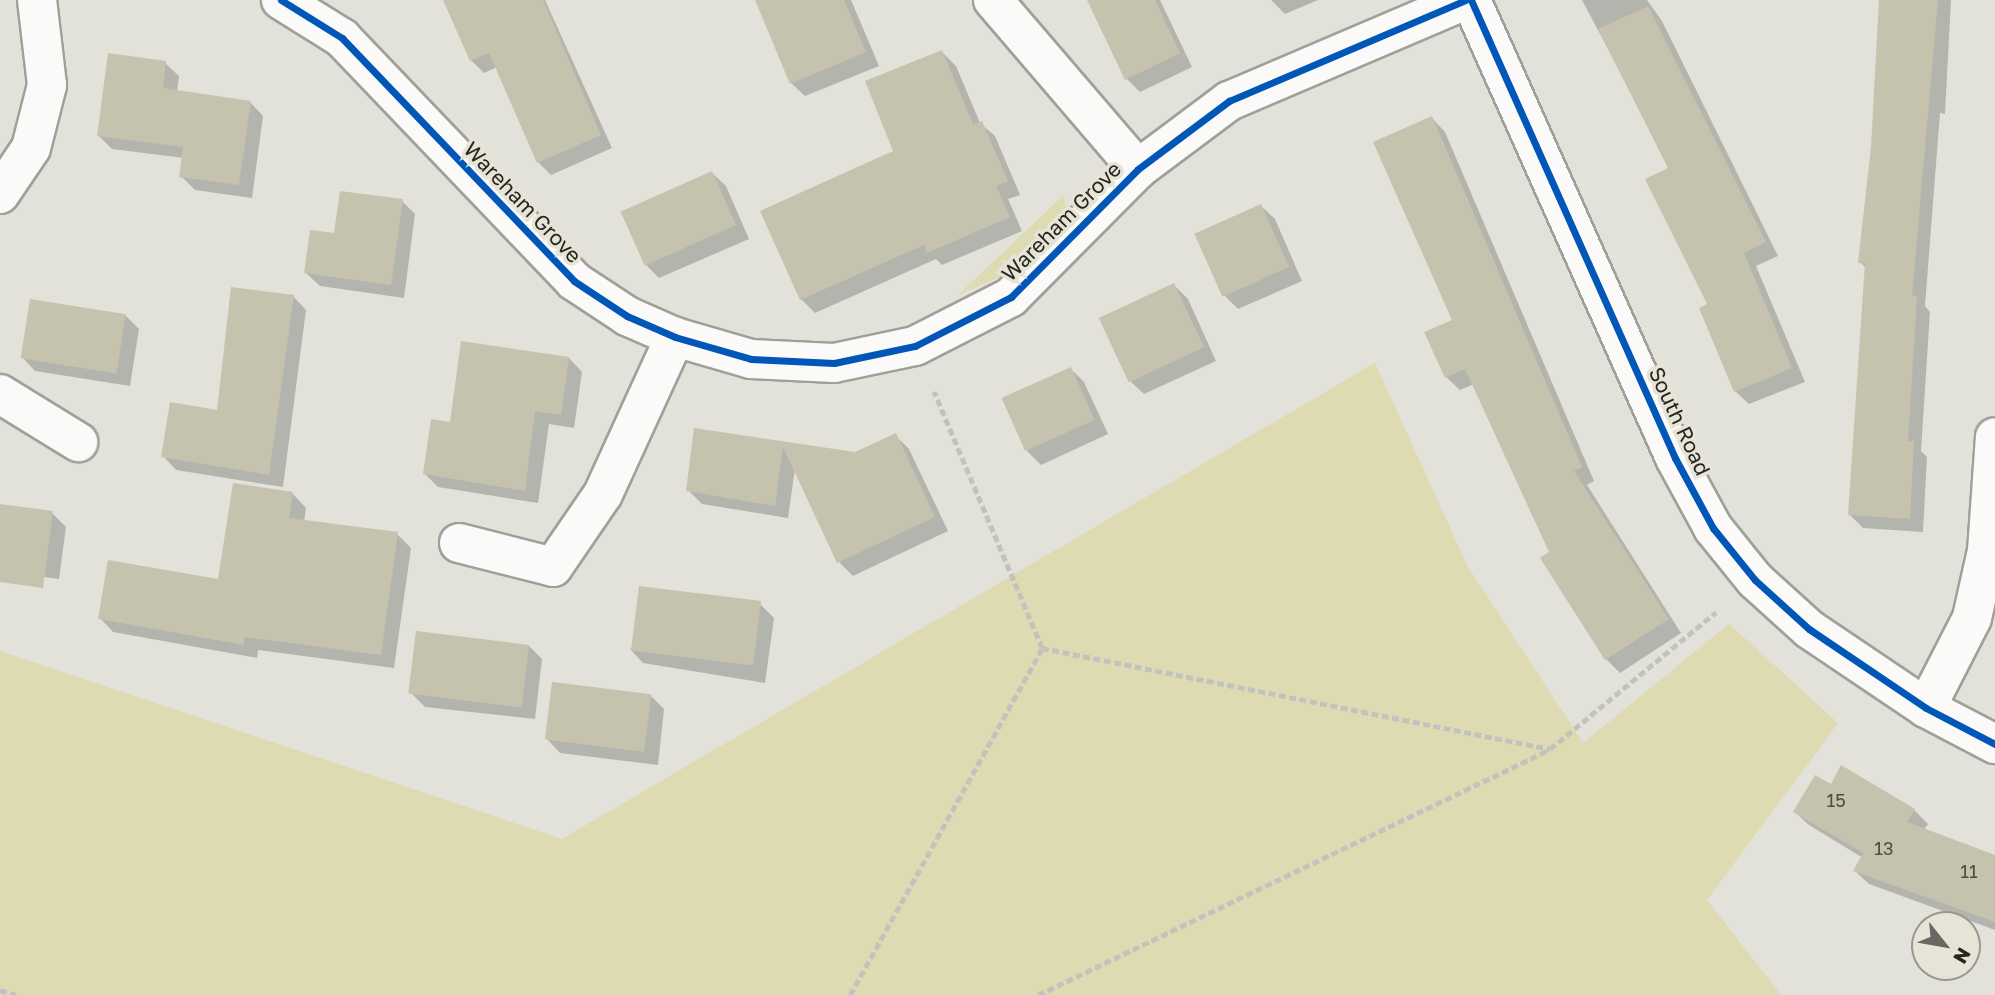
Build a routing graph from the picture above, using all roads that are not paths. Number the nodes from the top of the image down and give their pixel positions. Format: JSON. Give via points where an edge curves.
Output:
{"nodes":[{"id":1,"x":37,"y":0,"type":"edge"},
{"id":2,"x":281,"y":0,"type":"edge"},
{"id":3,"x":993,"y":0,"type":"edge"},
{"id":4,"x":1468,"y":0,"type":"edge"},
{"id":5,"x":1138,"y":169,"type":"junction"},
{"id":6,"x":0,"y":194,"type":"edge"},
{"id":7,"x":675,"y":337,"type":"junction"},
{"id":8,"x":0,"y":394,"type":"edge"},
{"id":9,"x":1995,"y":437,"type":"edge"},
{"id":10,"x":78,"y":442,"type":"dead end"},
{"id":11,"x":458,"y":543,"type":"dead end"},
{"id":12,"x":1926,"y":708,"type":"junction"},
{"id":13,"x":1995,"y":744,"type":"edge"}],
"edges":[{"from":1,"to":6,"type":"street","via":[[47,85],[31,148]]},
{"from":2,"to":7,"type":"street","name":"Wareham Grove","via":[[342,38],[575,281],[627,316]]},
{"from":3,"to":5,"type":"street","name":"Wareham Grove"},
{"from":4,"to":5,"type":"street","name":"Wareham Grove","via":[[1229,101]]},
{"from":4,"to":12,"type":"street","name":"South Road","via":[[1675,457],[1713,528],[1755,580],[1809,629]]},
{"from":5,"to":7,"type":"street","name":"Wareham Grove","via":[[1011,297],[915,346],[834,363],[751,359]]},
{"from":7,"to":11,"type":"street","via":[[603,494],[553,567]]},
{"from":8,"to":10,"type":"street"},
{"from":9,"to":12,"type":"street","via":[[1987,551],[1972,618]]},
{"from":12,"to":13,"type":"street","name":"South Road"}]}
